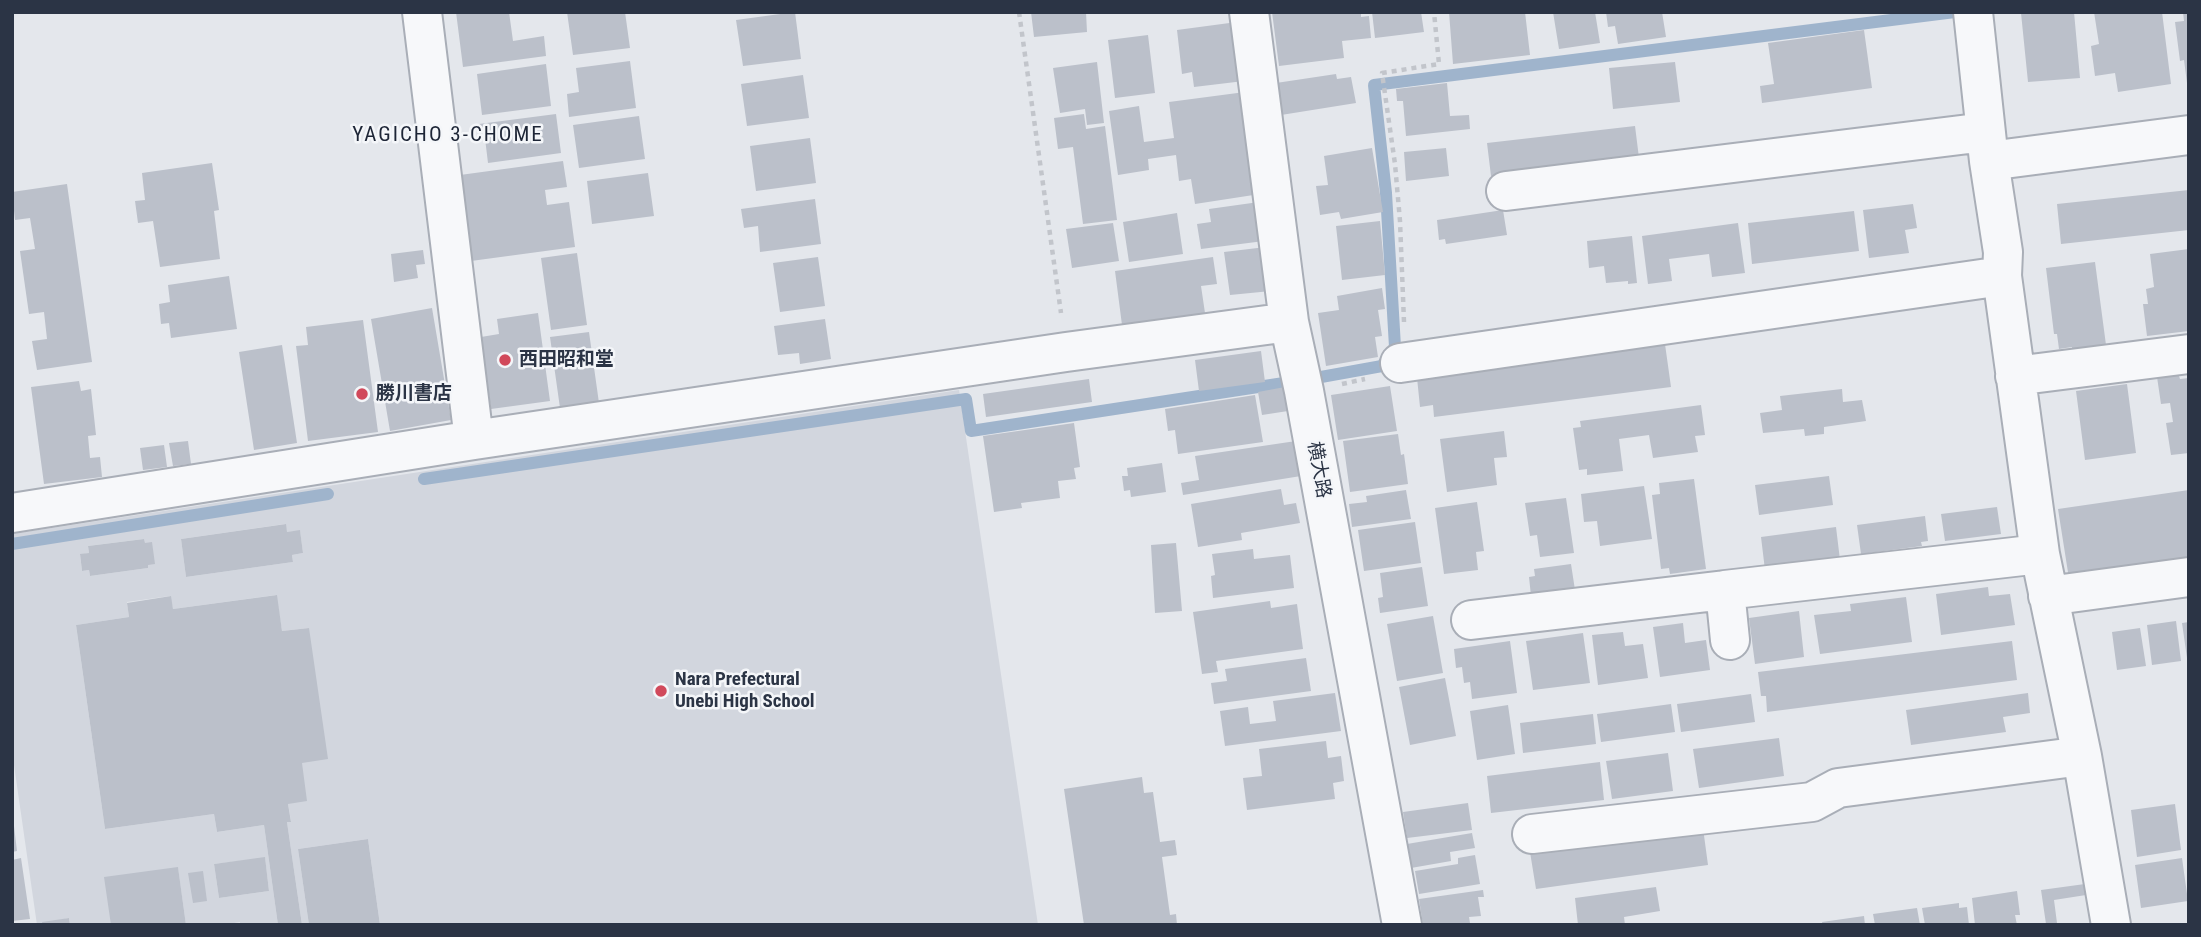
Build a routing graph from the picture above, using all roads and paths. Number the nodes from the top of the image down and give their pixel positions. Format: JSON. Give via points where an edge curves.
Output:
{"nodes":[{"id":1,"x":422,"y":12,"type":"edge"},
{"id":2,"x":1019,"y":12,"type":"edge"},
{"id":3,"x":1249,"y":12,"type":"edge"},
{"id":4,"x":1434,"y":12,"type":"edge"},
{"id":5,"x":1974,"y":15,"type":"edge"},
{"id":6,"x":2189,"y":135,"type":"edge"},
{"id":7,"x":1987,"y":147,"type":"junction"},
{"id":8,"x":1506,"y":191,"type":"dead end"},
{"id":9,"x":2002,"y":276,"type":"junction"},
{"id":10,"x":1289,"y":322,"type":"junction"},
{"id":11,"x":1066,"y":352,"type":"junction"},
{"id":12,"x":2189,"y":354,"type":"edge"},
{"id":13,"x":1400,"y":363,"type":"junction"},
{"id":14,"x":2015,"y":376,"type":"junction"},
{"id":15,"x":1304,"y":391,"type":"junction"},
{"id":16,"x":474,"y":440,"type":"junction"},
{"id":17,"x":12,"y":513,"type":"edge"},
{"id":18,"x":2040,"y":554,"type":"junction"},
{"id":19,"x":2189,"y":577,"type":"edge"},
{"id":20,"x":1726,"y":590,"type":"junction"},
{"id":21,"x":2189,"y":602,"type":"edge"},
{"id":22,"x":2050,"y":609,"type":"junction"},
{"id":23,"x":1472,"y":620,"type":"dead end"},
{"id":24,"x":1730,"y":640,"type":"dead end"},
{"id":25,"x":2082,"y":756,"type":"junction"},
{"id":26,"x":1532,"y":834,"type":"dead end"},
{"id":27,"x":1402,"y":925,"type":"edge"},
{"id":28,"x":2111,"y":925,"type":"edge"}],
"edges":[{"from":1,"to":16,"type":"street"},
{"from":2,"to":11,"type":"path"},
{"from":3,"to":10,"type":"street","name":"横大路"},
{"from":4,"to":13,"type":"path","via":[[1439,64],[1382,73],[1395,164],[1405,300]]},
{"from":5,"to":7,"type":"street"},
{"from":6,"to":7,"type":"street"},
{"from":7,"to":8,"type":"street"},
{"from":7,"to":9,"type":"street","via":[[2003,252]]},
{"from":9,"to":13,"type":"street"},
{"from":9,"to":14,"type":"street"},
{"from":10,"to":11,"type":"street"},
{"from":10,"to":15,"type":"street","name":"横大路"},
{"from":11,"to":16,"type":"street"},
{"from":12,"to":14,"type":"street"},
{"from":13,"to":15,"type":"path","via":[[1387,375]]},
{"from":14,"to":18,"type":"street"},
{"from":15,"to":27,"type":"street","name":"横大路"},
{"from":16,"to":17,"type":"street"},
{"from":18,"to":20,"type":"street"},
{"from":18,"to":22,"type":"street"},
{"from":19,"to":22,"type":"street"},
{"from":20,"to":23,"type":"street"},
{"from":20,"to":24,"type":"street"},
{"from":21,"to":22,"type":"street"},
{"from":22,"to":25,"type":"street"},
{"from":25,"to":26,"type":"street","via":[[1838,788],[1812,802]]},
{"from":25,"to":28,"type":"street"}]}
